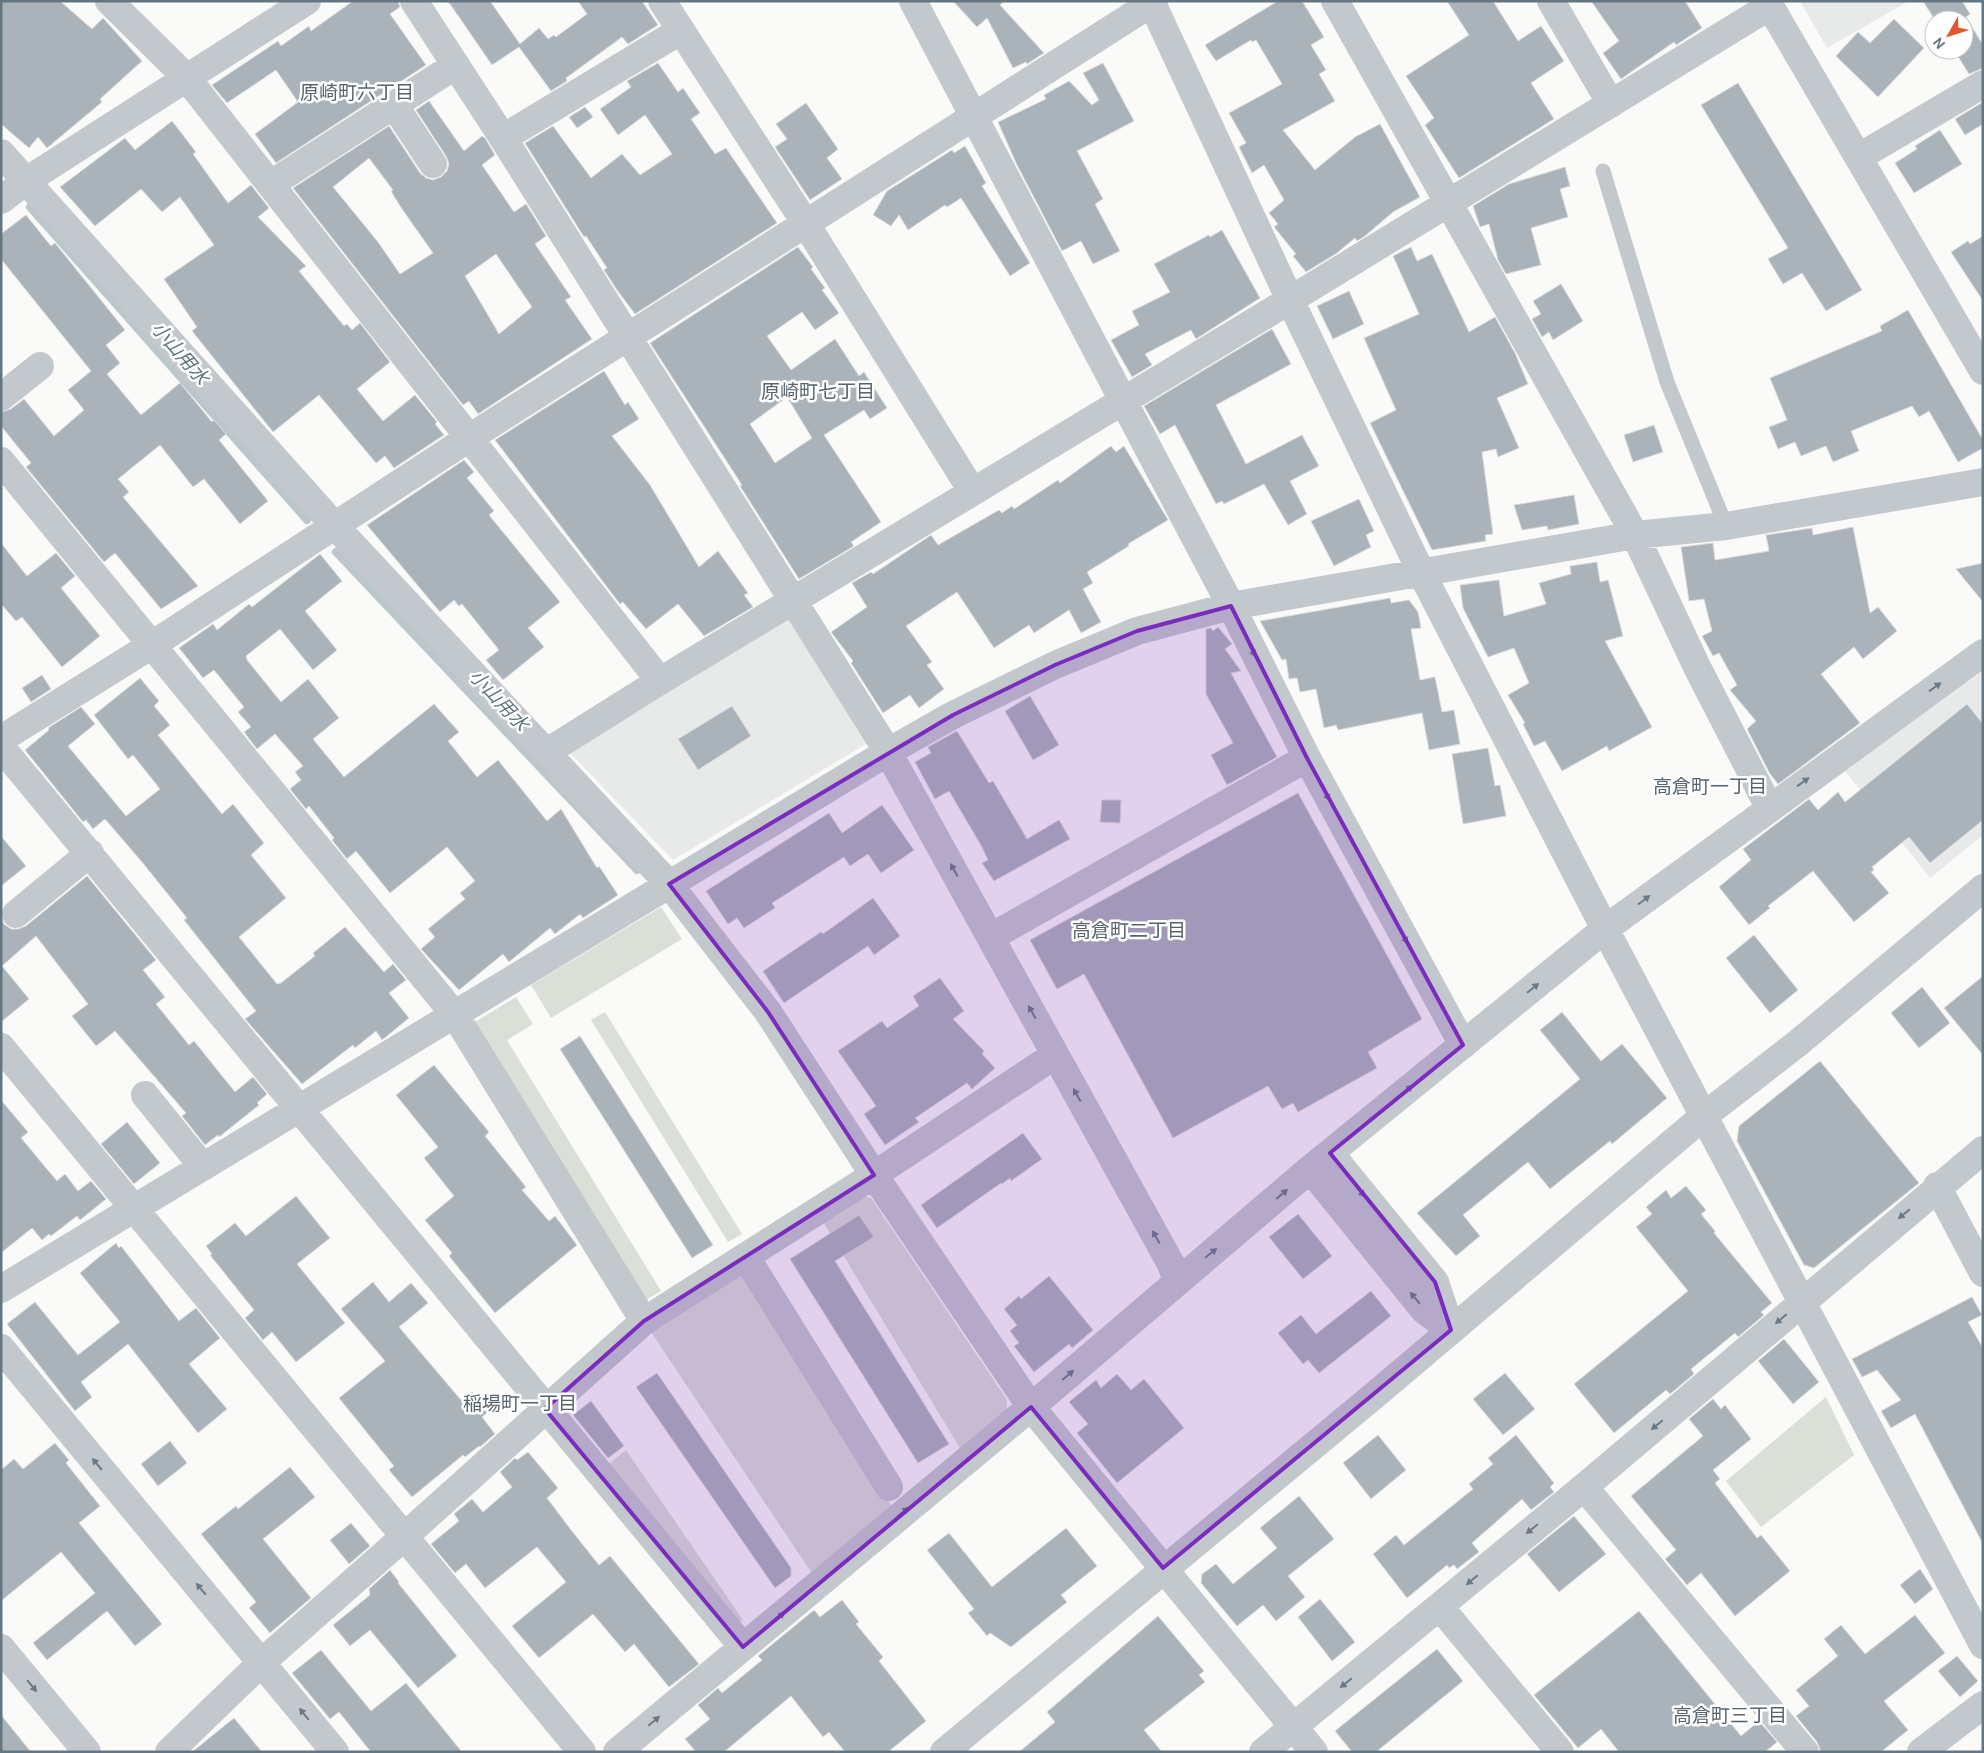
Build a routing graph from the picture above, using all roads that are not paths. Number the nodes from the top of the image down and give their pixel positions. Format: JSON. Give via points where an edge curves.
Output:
{"nodes":[{"id":1,"x":109,"y":1,"type":"edge"},
{"id":2,"x":307,"y":1,"type":"edge"},
{"id":3,"x":414,"y":1,"type":"edge"},
{"id":4,"x":662,"y":1,"type":"edge"},
{"id":5,"x":913,"y":1,"type":"edge"},
{"id":6,"x":1335,"y":1,"type":"edge"},
{"id":7,"x":1551,"y":1,"type":"edge"},
{"id":8,"x":1152,"y":2,"type":"edge"},
{"id":9,"x":1769,"y":4,"type":"edge"},
{"id":10,"x":680,"y":31,"type":"junction"},
{"id":11,"x":456,"y":65,"type":"junction"},
{"id":12,"x":186,"y":77,"type":"junction"},
{"id":13,"x":1983,"y":84,"type":"edge"},
{"id":14,"x":1611,"y":104,"type":"junction"},
{"id":15,"x":394,"y":105,"type":"junction"},
{"id":16,"x":974,"y":118,"type":"junction"},
{"id":17,"x":503,"y":138,"type":"junction"},
{"id":18,"x":1,"y":153,"type":"edge"},
{"id":19,"x":1859,"y":158,"type":"junction"},
{"id":20,"x":433,"y":164,"type":"dead end"},
{"id":21,"x":1603,"y":171,"type":"dead end"},
{"id":22,"x":26,"y":181,"type":"junction"},
{"id":23,"x":271,"y":184,"type":"junction"},
{"id":24,"x":1,"y":200,"type":"edge"},
{"id":25,"x":1448,"y":203,"type":"junction"},
{"id":26,"x":806,"y":224,"type":"junction"},
{"id":27,"x":1290,"y":300,"type":"junction"},
{"id":28,"x":628,"y":339,"type":"junction"},
{"id":29,"x":40,"y":366,"type":"dead end"},
{"id":30,"x":1983,"y":370,"type":"edge"},
{"id":31,"x":1,"y":397,"type":"edge"},
{"id":32,"x":1123,"y":401,"type":"junction"},
{"id":33,"x":469,"y":438,"type":"junction"},
{"id":34,"x":1,"y":461,"type":"edge"},
{"id":35,"x":1983,"y":482,"type":"edge"},
{"id":36,"x":972,"y":491,"type":"junction"},
{"id":37,"x":335,"y":526,"type":"junction"},
{"id":38,"x":1726,"y":526,"type":"junction"},
{"id":39,"x":1635,"y":535,"type":"junction"},
{"id":40,"x":1421,"y":572,"type":"junction"},
{"id":41,"x":794,"y":600,"type":"junction"},
{"id":42,"x":1231,"y":606,"type":"junction"},
{"id":43,"x":152,"y":645,"type":"junction"},
{"id":44,"x":1983,"y":653,"type":"edge"},
{"id":45,"x":660,"y":681,"type":"junction"},
{"id":46,"x":1,"y":739,"type":"edge"},
{"id":47,"x":1,"y":747,"type":"edge"},
{"id":48,"x":547,"y":752,"type":"junction"},
{"id":49,"x":888,"y":752,"type":"junction"},
{"id":50,"x":1306,"y":758,"type":"junction"},
{"id":51,"x":1769,"y":807,"type":"junction"},
{"id":52,"x":90,"y":854,"type":"junction"},
{"id":53,"x":669,"y":884,"type":"junction"},
{"id":54,"x":1983,"y":888,"type":"edge"},
{"id":55,"x":16,"y":914,"type":"dead end"},
{"id":56,"x":1605,"y":928,"type":"junction"},
{"id":57,"x":991,"y":937,"type":"junction"},
{"id":58,"x":455,"y":1015,"type":"junction"},
{"id":59,"x":1463,"y":1045,"type":"junction"},
{"id":60,"x":1,"y":1046,"type":"edge"},
{"id":61,"x":1055,"y":1055,"type":"junction"},
{"id":62,"x":145,"y":1095,"type":"dead end"},
{"id":63,"x":298,"y":1109,"type":"junction"},
{"id":64,"x":1705,"y":1115,"type":"junction"},
{"id":65,"x":1983,"y":1150,"type":"edge"},
{"id":66,"x":1320,"y":1161,"type":"junction"},
{"id":67,"x":203,"y":1167,"type":"junction"},
{"id":68,"x":874,"y":1175,"type":"junction"},
{"id":69,"x":1937,"y":1186,"type":"junction"},
{"id":70,"x":135,"y":1209,"type":"junction"},
{"id":71,"x":746,"y":1257,"type":"junction"},
{"id":72,"x":1983,"y":1273,"type":"edge"},
{"id":73,"x":1177,"y":1281,"type":"junction"},
{"id":74,"x":1,"y":1289,"type":"edge"},
{"id":75,"x":1802,"y":1301,"type":"junction"},
{"id":76,"x":644,"y":1321,"type":"junction"},
{"id":77,"x":1451,"y":1330,"type":"junction"},
{"id":78,"x":1,"y":1348,"type":"edge"},
{"id":79,"x":1031,"y":1407,"type":"junction"},
{"id":80,"x":545,"y":1410,"type":"junction"},
{"id":81,"x":890,"y":1487,"type":"dead end"},
{"id":82,"x":1584,"y":1487,"type":"junction"},
{"id":83,"x":405,"y":1536,"type":"junction"},
{"id":84,"x":1163,"y":1568,"type":"junction"},
{"id":85,"x":1440,"y":1607,"type":"junction"},
{"id":86,"x":1983,"y":1645,"type":"edge"},
{"id":87,"x":743,"y":1647,"type":"junction"},
{"id":88,"x":1,"y":1648,"type":"edge"},
{"id":89,"x":262,"y":1662,"type":"junction"},
{"id":90,"x":1983,"y":1705,"type":"edge"},
{"id":91,"x":1293,"y":1727,"type":"junction"},
{"id":92,"x":87,"y":1752,"type":"edge"},
{"id":93,"x":169,"y":1752,"type":"edge"},
{"id":94,"x":335,"y":1752,"type":"edge"},
{"id":95,"x":582,"y":1752,"type":"edge"},
{"id":96,"x":617,"y":1752,"type":"edge"},
{"id":97,"x":944,"y":1752,"type":"edge"},
{"id":98,"x":1263,"y":1752,"type":"edge"},
{"id":99,"x":1314,"y":1752,"type":"edge"},
{"id":100,"x":1560,"y":1752,"type":"edge"},
{"id":101,"x":1805,"y":1752,"type":"edge"},
{"id":102,"x":1921,"y":1752,"type":"edge"}],
"edges":[{"from":1,"to":12,"type":"street"},
{"from":2,"to":12,"type":"street"},
{"from":3,"to":11,"type":"street"},
{"from":4,"to":10,"type":"street"},
{"from":5,"to":16,"type":"street"},
{"from":6,"to":25,"type":"street"},
{"from":7,"to":14,"type":"street"},
{"from":8,"to":16,"type":"street"},
{"from":8,"to":27,"type":"street"},
{"from":9,"to":14,"type":"street"},
{"from":9,"to":19,"type":"street"},
{"from":10,"to":17,"type":"street"},
{"from":10,"to":26,"type":"street"},
{"from":11,"to":15,"type":"street"},
{"from":11,"to":17,"type":"street"},
{"from":12,"to":22,"type":"street"},
{"from":12,"to":23,"type":"street"},
{"from":13,"to":19,"type":"street"},
{"from":14,"to":25,"type":"street"},
{"from":15,"to":20,"type":"street"},
{"from":15,"to":23,"type":"street"},
{"from":16,"to":26,"type":"street"},
{"from":16,"to":32,"type":"street"},
{"from":17,"to":28,"type":"street"},
{"from":18,"to":22,"type":"street"},
{"from":19,"to":30,"type":"street"},
{"from":21,"to":38,"type":"lane","via":[[1668,382]]},
{"from":22,"to":24,"type":"street"},
{"from":22,"to":37,"type":"street"},
{"from":23,"to":33,"type":"street"},
{"from":25,"to":27,"type":"street"},
{"from":25,"to":39,"type":"street"},
{"from":26,"to":28,"type":"street"},
{"from":26,"to":36,"type":"street"},
{"from":27,"to":32,"type":"street"},
{"from":27,"to":40,"type":"street"},
{"from":28,"to":33,"type":"street"},
{"from":28,"to":41,"type":"street"},
{"from":29,"to":31,"type":"street"},
{"from":32,"to":36,"type":"street"},
{"from":32,"to":42,"type":"street"},
{"from":33,"to":37,"type":"street"},
{"from":33,"to":45,"type":"street"},
{"from":34,"to":43,"type":"street"},
{"from":35,"to":38,"type":"street"},
{"from":36,"to":41,"type":"street"},
{"from":37,"to":43,"type":"street"},
{"from":37,"to":48,"type":"street"},
{"from":38,"to":39,"type":"street"},
{"from":39,"to":40,"type":"street"},
{"from":39,"to":51,"type":"street"},
{"from":40,"to":42,"type":"street"},
{"from":40,"to":56,"type":"street"},
{"from":41,"to":45,"type":"street"},
{"from":41,"to":49,"type":"street"},
{"from":42,"to":49,"type":"street","via":[[1137,632],[1056,665],[953,715]]},
{"from":42,"to":50,"type":"street","one_way":true},
{"from":43,"to":46,"type":"street"},
{"from":43,"to":58,"type":"street"},
{"from":51,"to":44,"type":"street","one_way":true},
{"from":45,"to":48,"type":"street"},
{"from":47,"to":52,"type":"street"},
{"from":48,"to":53,"type":"street"},
{"from":49,"to":53,"type":"street"},
{"from":57,"to":49,"type":"street","one_way":true},
{"from":50,"to":57,"type":"street"},
{"from":50,"to":59,"type":"street","one_way":true},
{"from":56,"to":51,"type":"street","one_way":true},
{"from":52,"to":55,"type":"street"},
{"from":52,"to":63,"type":"street"},
{"from":53,"to":58,"type":"street"},
{"from":53,"to":68,"type":"street","via":[[768,1012]]},
{"from":54,"to":64,"type":"street","via":[[1805,1037]]},
{"from":59,"to":56,"type":"street","one_way":true},
{"from":56,"to":64,"type":"street"},
{"from":61,"to":57,"type":"street","one_way":true},
{"from":58,"to":63,"type":"street"},
{"from":58,"to":76,"type":"street"},
{"from":66,"to":59,"type":"street","one_way":true},
{"from":60,"to":70,"type":"street"},
{"from":61,"to":68,"type":"street"},
{"from":73,"to":61,"type":"street","one_way":true,"via":[[1171,1264]]},
{"from":62,"to":67,"type":"street"},
{"from":63,"to":67,"type":"street"},
{"from":63,"to":80,"type":"street"},
{"from":64,"to":75,"type":"street"},
{"from":64,"to":77,"type":"street"},
{"from":65,"to":69,"type":"street"},
{"from":73,"to":66,"type":"street","one_way":true},
{"from":66,"to":77,"type":"street","via":[[1424,1310]]},
{"from":67,"to":70,"type":"street"},
{"from":68,"to":71,"type":"street"},
{"from":68,"to":79,"type":"street"},
{"from":69,"to":72,"type":"street"},
{"from":69,"to":75,"type":"street","one_way":true},
{"from":70,"to":74,"type":"street"},
{"from":70,"to":83,"type":"street"},
{"from":71,"to":76,"type":"street"},
{"from":71,"to":81,"type":"street"},
{"from":79,"to":73,"type":"street","one_way":true},
{"from":75,"to":82,"type":"street","one_way":true},
{"from":75,"to":86,"type":"street"},
{"from":76,"to":80,"type":"street"},
{"from":77,"to":84,"type":"street"},
{"from":89,"to":78,"type":"street","one_way":true},
{"from":79,"to":84,"type":"street"},
{"from":87,"to":79,"type":"street","one_way":true},
{"from":80,"to":83,"type":"street"},
{"from":80,"to":87,"type":"street"},
{"from":82,"to":85,"type":"street","one_way":true},
{"from":82,"to":101,"type":"street"},
{"from":83,"to":89,"type":"street"},
{"from":83,"to":95,"type":"street"},
{"from":84,"to":91,"type":"street"},
{"from":84,"to":97,"type":"street"},
{"from":85,"to":91,"type":"street","one_way":true},
{"from":85,"to":100,"type":"street"},
{"from":96,"to":87,"type":"street","one_way":true},
{"from":88,"to":92,"type":"street","one_way":true},
{"from":89,"to":93,"type":"street"},
{"from":94,"to":89,"type":"street","one_way":true},
{"from":90,"to":102,"type":"street"},
{"from":91,"to":98,"type":"street"},
{"from":91,"to":99,"type":"street"}]}
